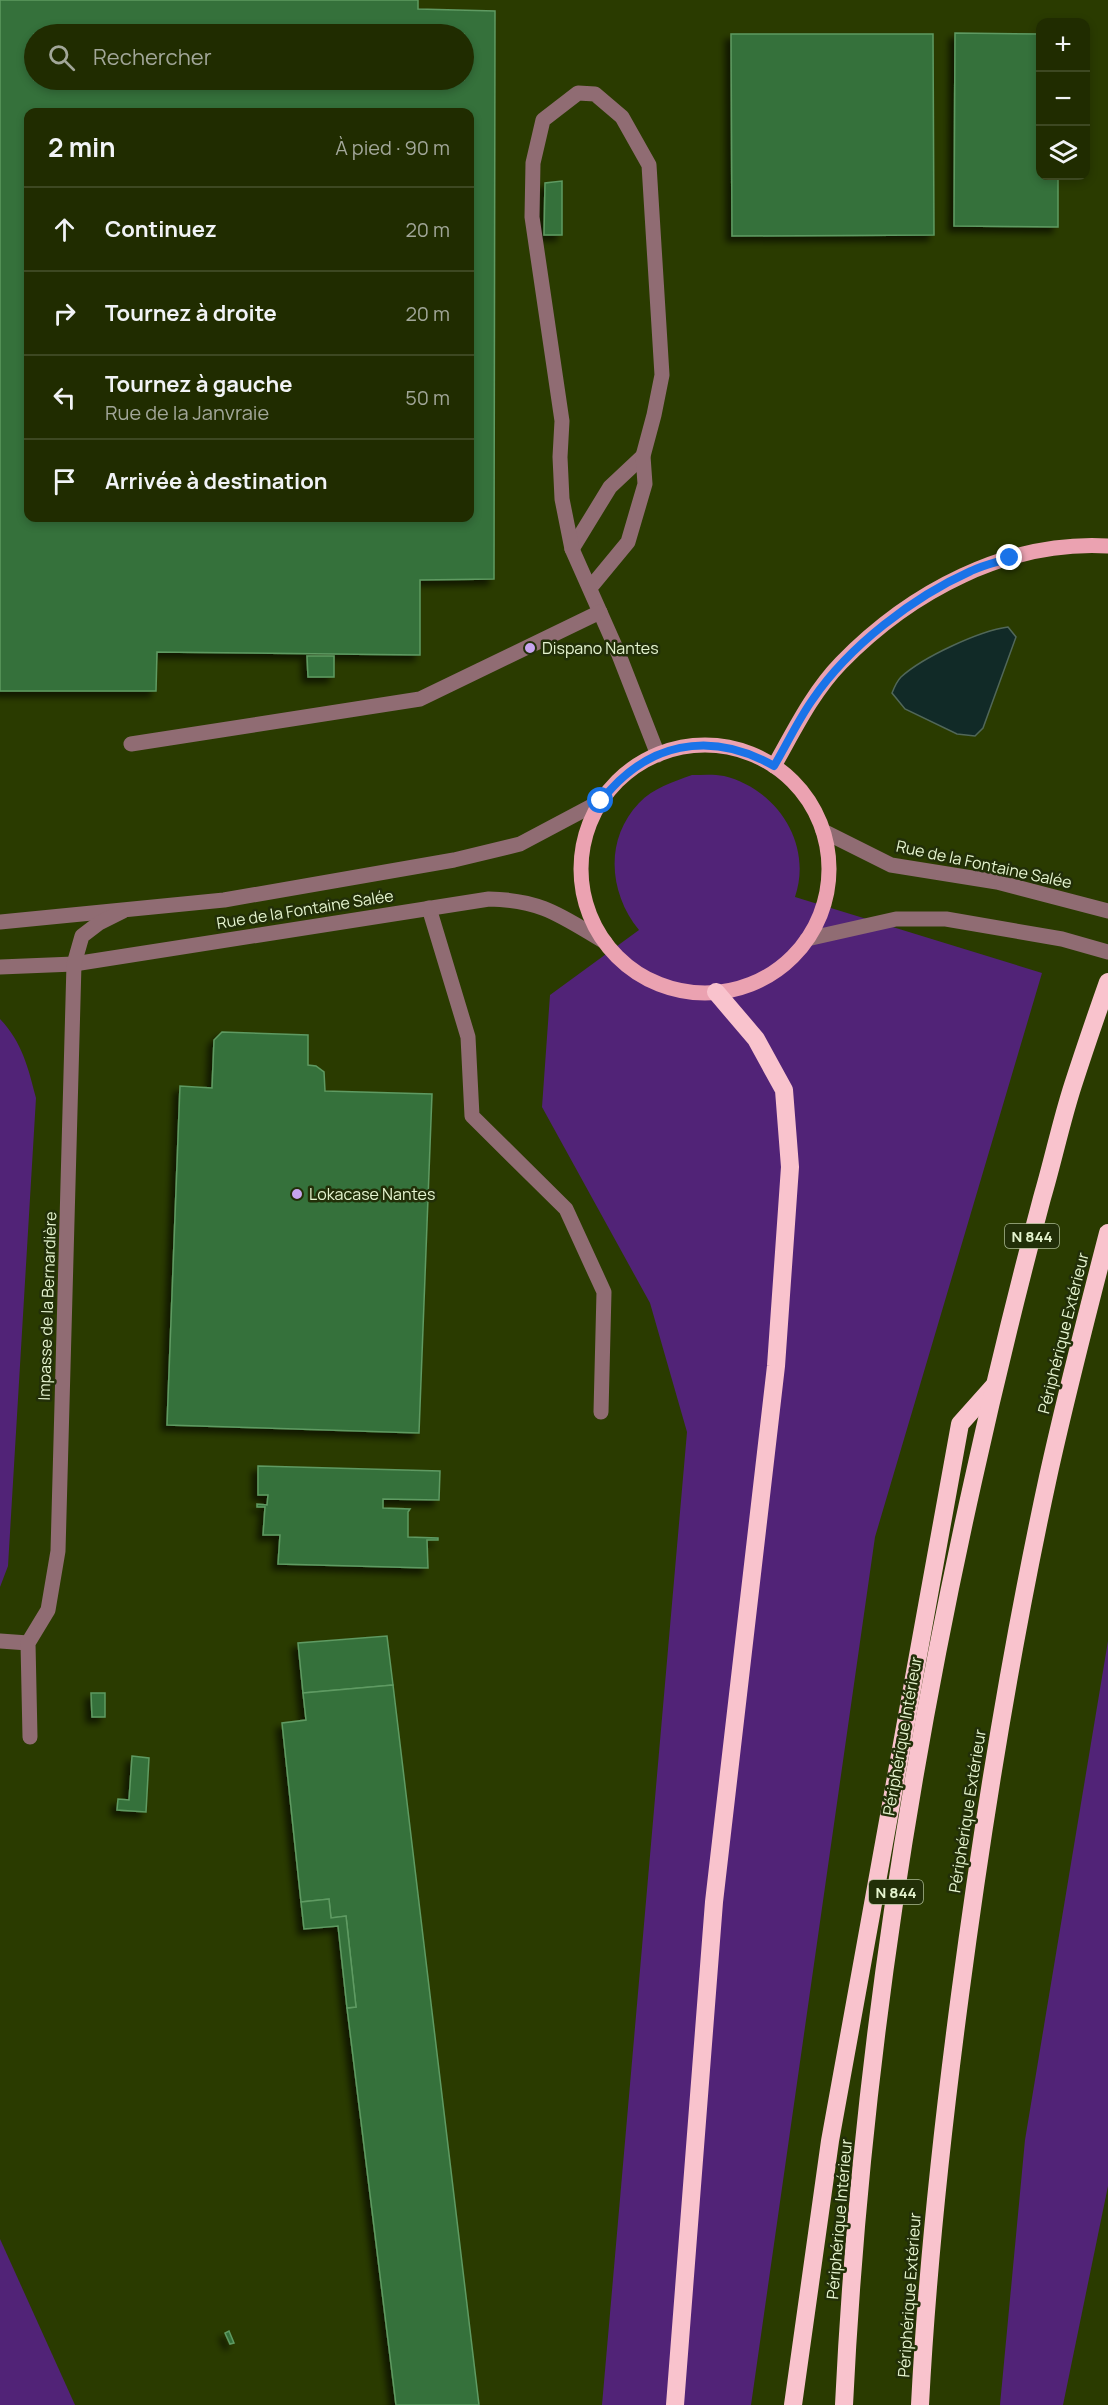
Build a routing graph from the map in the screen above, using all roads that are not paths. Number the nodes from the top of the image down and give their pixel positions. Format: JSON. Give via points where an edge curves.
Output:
{"nodes":[{"id":1,"x":642,"y":456,"type":"junction"},
{"id":2,"x":1108,"y":546,"type":"edge"},
{"id":3,"x":572,"y":549,"type":"junction"},
{"id":4,"x":590,"y":588,"type":"junction"},
{"id":5,"x":600,"y":612,"type":"junction"},
{"id":6,"x":131,"y":744,"type":"dead end"},
{"id":7,"x":658,"y":755,"type":"junction"},
{"id":8,"x":774,"y":766,"type":"junction"},
{"id":9,"x":601,"y":801,"type":"junction"},
{"id":10,"x":823,"y":831,"type":"junction"},
{"id":11,"x":429,"y":908,"type":"junction"},
{"id":12,"x":123,"y":911,"type":"junction"},
{"id":13,"x":1108,"y":911,"type":"edge"},
{"id":14,"x":0,"y":922,"type":"edge"},
{"id":15,"x":807,"y":939,"type":"junction"},
{"id":16,"x":605,"y":942,"type":"junction"},
{"id":17,"x":1108,"y":952,"type":"edge"},
{"id":18,"x":74,"y":964,"type":"junction"},
{"id":19,"x":0,"y":968,"type":"edge"},
{"id":20,"x":1108,"y":982,"type":"edge"},
{"id":21,"x":716,"y":992,"type":"junction"},
{"id":22,"x":1108,"y":1233,"type":"edge"},
{"id":23,"x":994,"y":1386,"type":"junction"},
{"id":24,"x":601,"y":1412,"type":"dead end"},
{"id":25,"x":0,"y":1641,"type":"edge"},
{"id":26,"x":28,"y":1642,"type":"junction"},
{"id":27,"x":30,"y":1737,"type":"dead end"},
{"id":28,"x":675,"y":2405,"type":"edge"},
{"id":29,"x":793,"y":2405,"type":"edge"},
{"id":30,"x":844,"y":2405,"type":"edge"},
{"id":31,"x":920,"y":2405,"type":"edge"}],
"edges":[{"from":1,"to":3,"type":"street","via":[[610,487]]},
{"from":1,"to":3,"type":"street","via":[[662,375],[649,165],[622,117],[595,94],[578,93],[543,120],[533,163],[532,217],[562,421],[562,499]]},
{"from":1,"to":4,"type":"street","via":[[645,484],[628,542]]},
{"from":2,"to":8,"type":"main road","via":[[1051,548],[1010,558],[974,569],[932,592],[840,664],[813,699]]},
{"from":3,"to":4,"type":"street"},
{"from":4,"to":5,"type":"street"},
{"from":5,"to":6,"type":"street","via":[[420,699]]},
{"from":5,"to":7,"type":"street"},
{"from":7,"to":8,"type":"main road","via":[[712,745],[745,752]]},
{"from":7,"to":9,"type":"main road","via":[[635,766]]},
{"from":8,"to":10,"type":"main road","via":[[809,801]]},
{"from":9,"to":12,"type":"street","name":"Rue de la Fontaine Salée","via":[[520,844],[454,860],[224,900]]},
{"from":9,"to":16,"type":"main road","via":[[587,831],[581,864],[584,897]]},
{"from":10,"to":13,"type":"street","name":"Rue de la Fontaine Salée","via":[[891,865],[997,882]]},
{"from":10,"to":15,"type":"main road","via":[[828,864],[826,896]]},
{"from":11,"to":16,"type":"street","name":"Rue de la Fontaine Salée","via":[[516,899],[547,908]]},
{"from":11,"to":18,"type":"street","name":"Rue de la Fontaine Salée"},
{"from":11,"to":24,"type":"street","via":[[468,1037],[472,1116],[566,1209],[604,1292]]},
{"from":12,"to":14,"type":"street","name":"Rue de la Fontaine Salée"},
{"from":12,"to":18,"type":"street","name":"Impasse de la Bernardière","via":[[82,936]]},
{"from":15,"to":17,"type":"street","via":[[896,919],[946,919],[1062,939]]},
{"from":15,"to":21,"type":"main road","via":[[767,976],[746,986]]},
{"from":16,"to":21,"type":"main road","via":[[631,968],[662,985],[697,993]]},
{"from":18,"to":19,"type":"street","name":"Rue de la Fontaine Salée"},
{"from":18,"to":26,"type":"street","name":"Impasse de la Bernardière","via":[[58,1551],[48,1610]]},
{"from":20,"to":23,"type":"highway","name":"Périphérique Intérieur","number":"N 844","via":[[1072,1087]]},
{"from":21,"to":28,"type":"highway","via":[[756,1039],[784,1090],[790,1167],[776,1366],[714,1902]]},
{"from":22,"to":31,"type":"highway","name":"Périphérique Extérieur","via":[[1067,1392],[1031,1557],[977,1866],[937,2186]]},
{"from":23,"to":29,"type":"highway","via":[[960,1424],[830,2141]]},
{"from":23,"to":30,"type":"highway","name":"Périphérique Intérieur","number":"N 844","via":[[948,1593],[882,1987]]},
{"from":25,"to":26,"type":"street"},
{"from":26,"to":27,"type":"street"}]}
